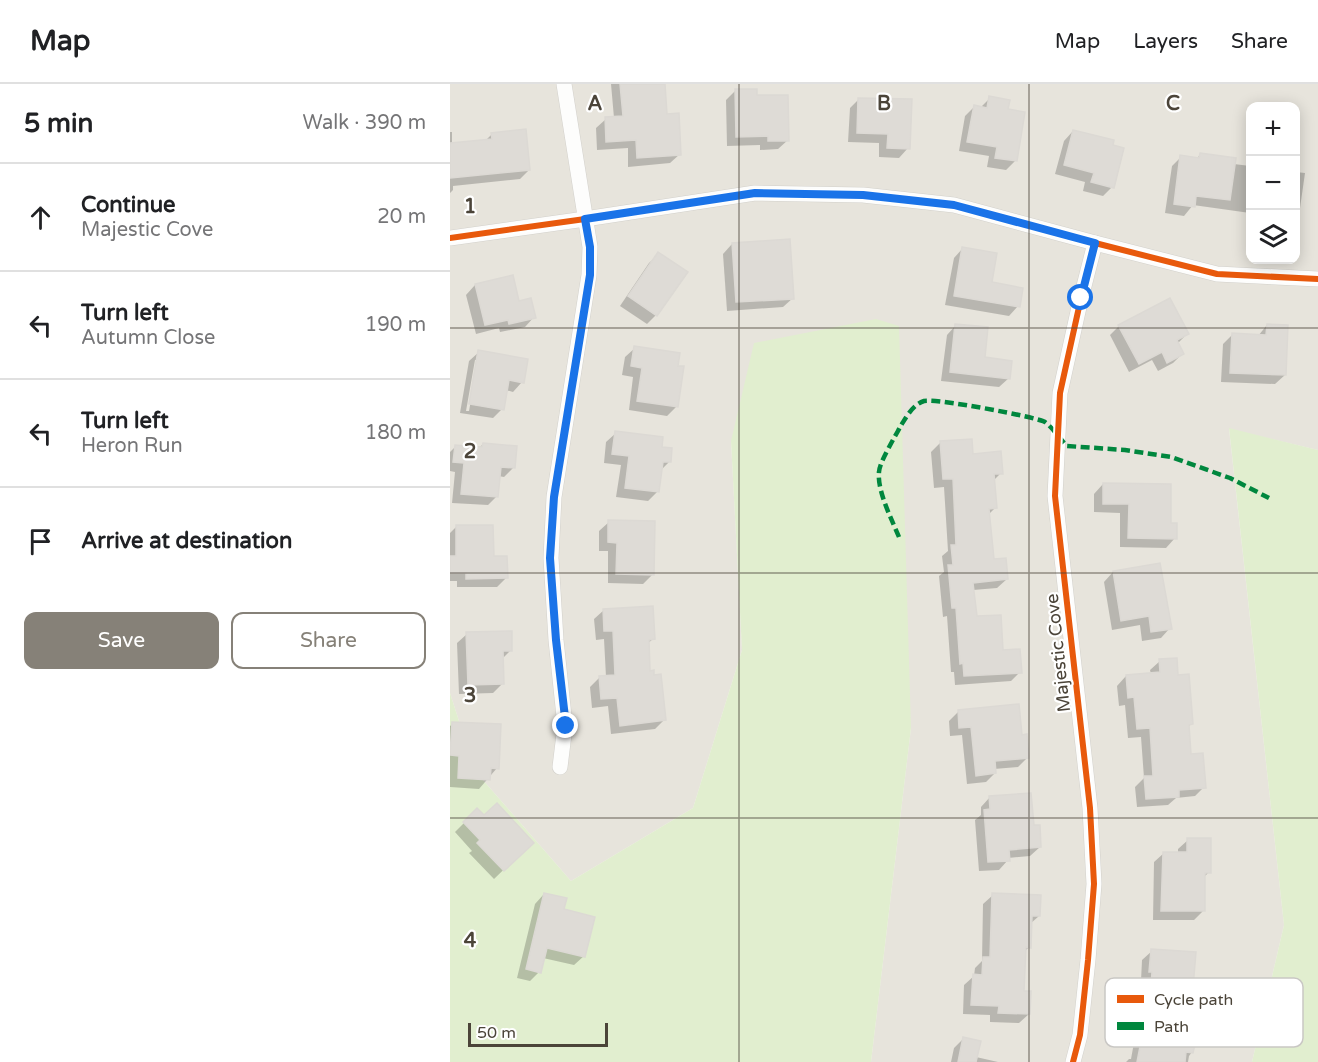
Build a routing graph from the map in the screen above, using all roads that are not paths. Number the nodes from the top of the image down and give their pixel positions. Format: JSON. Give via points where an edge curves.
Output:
{"nodes":[{"id":1,"x":564,"y":84,"type":"edge"},
{"id":2,"x":585,"y":219,"type":"junction"},
{"id":3,"x":450,"y":238,"type":"edge"},
{"id":4,"x":1095,"y":243,"type":"junction"},
{"id":5,"x":1318,"y":279,"type":"edge"},
{"id":6,"x":560,"y":767,"type":"dead end"},
{"id":7,"x":1073,"y":1062,"type":"edge"}],
"edges":[{"from":1,"to":2,"type":"street"},
{"from":2,"to":3,"type":"street"},
{"from":2,"to":4,"type":"street","via":[[755,193],[863,195],[954,205]]},
{"from":2,"to":6,"type":"street","via":[[590,275],[554,497],[550,558],[566,726]]},
{"from":4,"to":5,"type":"street","via":[[1217,274]]},
{"from":4,"to":7,"type":"street","name":"Majestic Cove","via":[[1059,393],[1055,496],[1090,807],[1094,884],[1080,1035]]}]}
